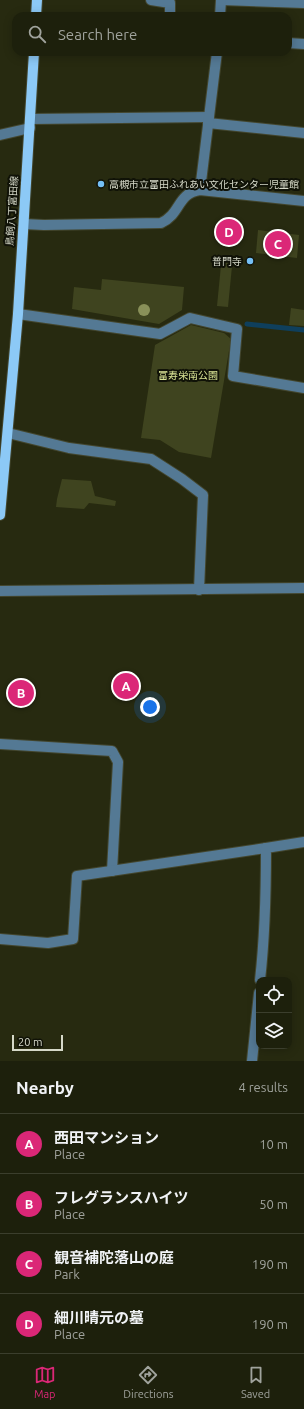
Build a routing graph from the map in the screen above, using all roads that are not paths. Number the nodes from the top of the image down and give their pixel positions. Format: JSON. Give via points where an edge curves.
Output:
{"nodes":[{"id":1,"x":38,"y":0,"type":"edge"},
{"id":2,"x":151,"y":0,"type":"edge"},
{"id":3,"x":221,"y":0,"type":"edge"},
{"id":4,"x":170,"y":1,"type":"edge"},
{"id":5,"x":304,"y":3,"type":"edge"},
{"id":6,"x":36,"y":12,"type":"edge"},
{"id":7,"x":170,"y":12,"type":"edge"},
{"id":8,"x":220,"y":12,"type":"edge"},
{"id":9,"x":292,"y":43,"type":"edge"},
{"id":10,"x":304,"y":44,"type":"edge"},
{"id":11,"x":34,"y":56,"type":"edge"},
{"id":12,"x":216,"y":56,"type":"edge"},
{"id":13,"x":208,"y":120,"type":"junction"},
{"id":14,"x":30,"y":124,"type":"junction"},
{"id":15,"x":304,"y":133,"type":"edge"},
{"id":16,"x":0,"y":135,"type":"edge"},
{"id":17,"x":200,"y":190,"type":"junction"},
{"id":18,"x":304,"y":201,"type":"edge"},
{"id":19,"x":24,"y":224,"type":"junction"},
{"id":20,"x":18,"y":314,"type":"junction"},
{"id":21,"x":304,"y":388,"type":"edge"},
{"id":22,"x":8,"y":433,"type":"junction"},
{"id":23,"x":0,"y":515,"type":"edge"},
{"id":24,"x":304,"y":588,"type":"edge"},
{"id":25,"x":199,"y":590,"type":"junction"},
{"id":26,"x":0,"y":591,"type":"edge"},
{"id":27,"x":0,"y":744,"type":"edge"},
{"id":28,"x":304,"y":842,"type":"edge"},
{"id":29,"x":266,"y":848,"type":"junction"},
{"id":30,"x":112,"y":871,"type":"junction"},
{"id":31,"x":0,"y":939,"type":"edge"},
{"id":32,"x":260,"y":977,"type":"edge"},
{"id":33,"x":257,"y":1013,"type":"edge"},
{"id":34,"x":252,"y":1061,"type":"edge"}],
"edges":[{"from":1,"to":6,"type":"main road"},
{"from":2,"to":4,"type":"street"},
{"from":3,"to":5,"type":"street"},
{"from":3,"to":8,"type":"street"},
{"from":4,"to":7,"type":"street"},
{"from":9,"to":10,"type":"street"},
{"from":11,"to":14,"type":"main road","name":"鳥飼八丁富田線"},
{"from":12,"to":13,"type":"street"},
{"from":13,"to":14,"type":"street"},
{"from":13,"to":15,"type":"street"},
{"from":13,"to":17,"type":"street"},
{"from":14,"to":16,"type":"street"},
{"from":14,"to":19,"type":"main road","name":"鳥飼八丁富田線"},
{"from":17,"to":18,"type":"street"},
{"from":17,"to":19,"type":"street","via":[[186,195],[173,215],[160,223]]},
{"from":19,"to":20,"type":"main road","name":"鳥飼八丁富田線"},
{"from":20,"to":21,"type":"street","via":[[160,334],[190,318],[237,329],[233,376]]},
{"from":20,"to":22,"type":"main road","name":"鳥飼八丁富田線"},
{"from":22,"to":23,"type":"main road","name":"鳥飼八丁富田線"},
{"from":22,"to":25,"type":"street","via":[[68,448],[151,459],[182,478],[203,495]]},
{"from":24,"to":25,"type":"street"},
{"from":25,"to":26,"type":"street"},
{"from":27,"to":30,"type":"street","via":[[112,751],[118,762]]},
{"from":28,"to":29,"type":"street"},
{"from":29,"to":30,"type":"street"},
{"from":29,"to":32,"type":"street","via":[[265,925]]},
{"from":30,"to":31,"type":"street","via":[[77,876],[73,939],[48,943]]},
{"from":33,"to":34,"type":"street"}]}
